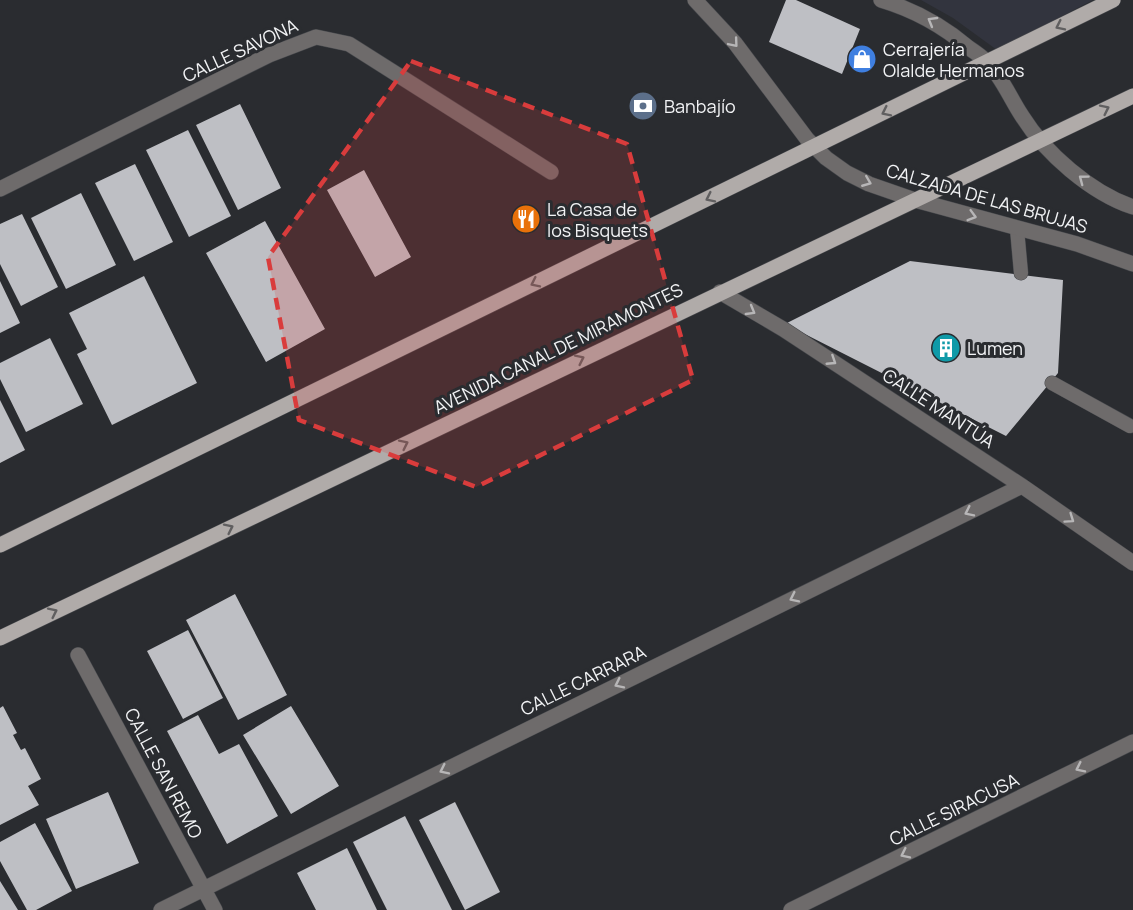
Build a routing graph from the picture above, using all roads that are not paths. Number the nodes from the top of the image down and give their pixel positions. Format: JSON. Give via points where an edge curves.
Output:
{"nodes":[{"id":1,"x":694,"y":0,"type":"edge"},
{"id":2,"x":881,"y":0,"type":"edge"},
{"id":3,"x":1113,"y":0,"type":"edge"},
{"id":4,"x":987,"y":62,"type":"junction"},
{"id":5,"x":1133,"y":96,"type":"edge"},
{"id":6,"x":1040,"y":141,"type":"junction"},
{"id":7,"x":815,"y":147,"type":"junction"},
{"id":8,"x":551,"y":172,"type":"dead end"},
{"id":9,"x":0,"y":189,"type":"edge"},
{"id":10,"x":915,"y":200,"type":"junction"},
{"id":11,"x":1133,"y":207,"type":"edge"},
{"id":12,"x":1017,"y":229,"type":"junction"},
{"id":13,"x":1133,"y":264,"type":"edge"},
{"id":14,"x":1021,"y":273,"type":"dead end"},
{"id":15,"x":720,"y":292,"type":"junction"},
{"id":16,"x":1052,"y":383,"type":"dead end"},
{"id":17,"x":1130,"y":426,"type":"dead end"},
{"id":18,"x":1022,"y":486,"type":"junction"},
{"id":19,"x":0,"y":545,"type":"edge"},
{"id":20,"x":1133,"y":563,"type":"edge"},
{"id":21,"x":0,"y":638,"type":"edge"},
{"id":22,"x":78,"y":655,"type":"dead end"},
{"id":23,"x":1133,"y":742,"type":"edge"},
{"id":24,"x":204,"y":888,"type":"junction"},
{"id":25,"x":161,"y":910,"type":"edge"},
{"id":26,"x":215,"y":910,"type":"edge"},
{"id":27,"x":791,"y":910,"type":"edge"}],
"edges":[{"from":1,"to":7,"type":"street","name":"CALZADA DE LAS BRUJAS","one_way":true,"via":[[735,44]]},
{"from":4,"to":2,"type":"street","one_way":true,"via":[[927,18]]},
{"from":3,"to":4,"type":"main road","one_way":true},
{"from":4,"to":6,"type":"street"},
{"from":4,"to":7,"type":"main road","one_way":true},
{"from":6,"to":5,"type":"main road","name":"AVENIDA CANAL DE MIRAMONTES","one_way":true},
{"from":6,"to":10,"type":"main road","name":"AVENIDA CANAL DE MIRAMONTES"},
{"from":11,"to":6,"type":"street","one_way":true,"via":[[1091,185]]},
{"from":7,"to":10,"type":"street","name":"CALZADA DE LAS BRUJAS","one_way":true,"via":[[847,173]]},
{"from":7,"to":19,"type":"main road","one_way":true},
{"from":8,"to":9,"type":"street","name":"CALLE SAVONA","via":[[349,44],[316,37],[269,55]]},
{"from":10,"to":12,"type":"street","name":"CALZADA DE LAS BRUJAS","one_way":true},
{"from":10,"to":15,"type":"main road","name":"AVENIDA CANAL DE MIRAMONTES"},
{"from":12,"to":13,"type":"street","name":"CALZADA DE LAS BRUJAS"},
{"from":12,"to":14,"type":"lane"},
{"from":15,"to":18,"type":"street","name":"CALLE MANTÚA","one_way":true},
{"from":21,"to":15,"type":"main road","name":"AVENIDA CANAL DE MIRAMONTES","one_way":true},
{"from":16,"to":17,"type":"lane"},
{"from":18,"to":20,"type":"street","name":"CALLE MANTÚA","one_way":true},
{"from":18,"to":24,"type":"street","name":"CALLE CARRARA","one_way":true},
{"from":22,"to":24,"type":"street","name":"CALLE SAN REMO"},
{"from":23,"to":27,"type":"street","name":"CALLE SIRACUSA","one_way":true},
{"from":24,"to":25,"type":"street","name":"CALLE CARRARA"},
{"from":24,"to":26,"type":"street","name":"CALLE SAN REMO"}]}
